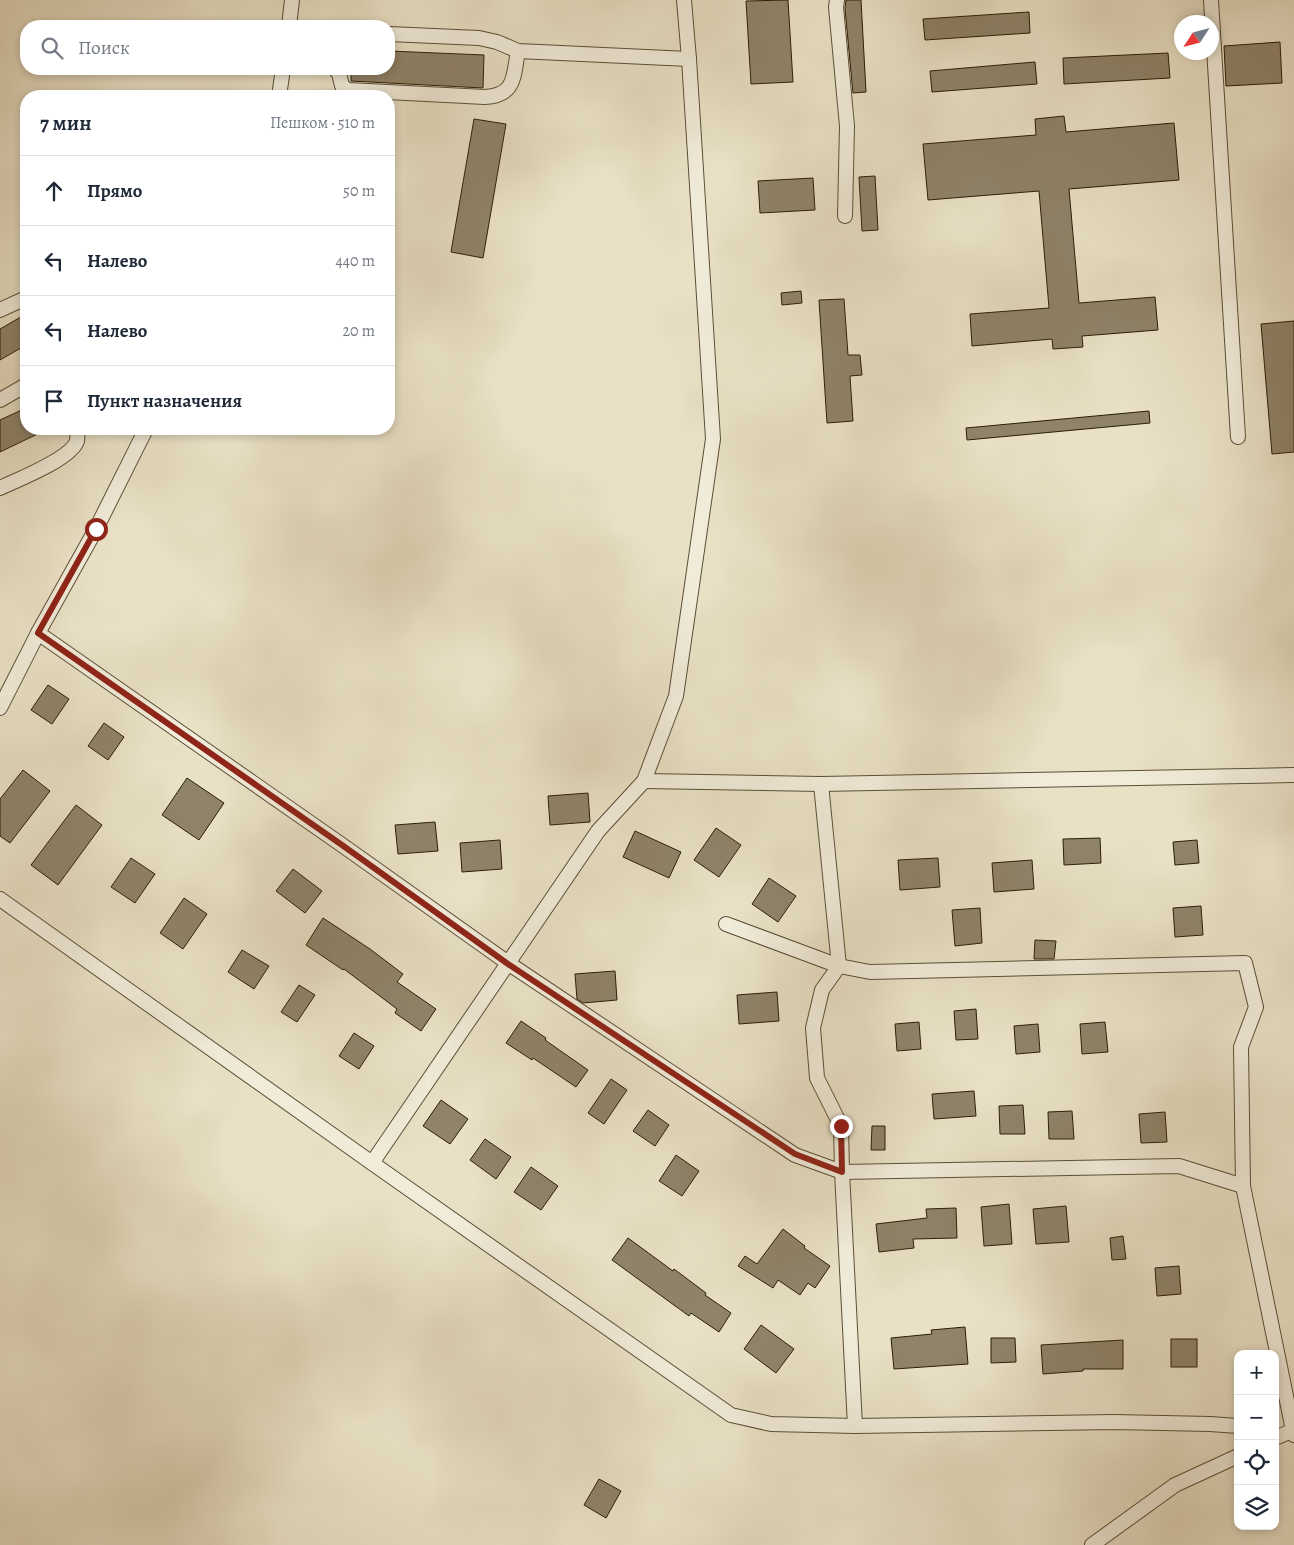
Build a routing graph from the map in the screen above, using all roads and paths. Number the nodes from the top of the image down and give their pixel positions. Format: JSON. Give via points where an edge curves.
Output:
{"nodes":[{"id":1,"x":292,"y":0,"type":"edge"},
{"id":2,"x":684,"y":0,"type":"edge"},
{"id":3,"x":837,"y":0,"type":"edge"},
{"id":4,"x":1211,"y":0,"type":"edge"},
{"id":5,"x":290,"y":20,"type":"edge"},
{"id":6,"x":395,"y":34,"type":"edge"},
{"id":7,"x":518,"y":51,"type":"junction"},
{"id":8,"x":690,"y":60,"type":"junction"},
{"id":9,"x":282,"y":75,"type":"edge"},
{"id":10,"x":339,"y":75,"type":"edge"},
{"id":11,"x":280,"y":90,"type":"edge"},
{"id":12,"x":348,"y":90,"type":"edge"},
{"id":13,"x":395,"y":92,"type":"edge"},
{"id":14,"x":845,"y":216,"type":"dead end"},
{"id":15,"x":20,"y":301,"type":"edge"},
{"id":16,"x":0,"y":310,"type":"edge"},
{"id":17,"x":20,"y":388,"type":"edge"},
{"id":18,"x":0,"y":400,"type":"edge"},
{"id":19,"x":77,"y":435,"type":"edge"},
{"id":20,"x":143,"y":435,"type":"edge"},
{"id":21,"x":1238,"y":437,"type":"dead end"},
{"id":22,"x":0,"y":488,"type":"edge"},
{"id":23,"x":38,"y":633,"type":"junction"},
{"id":24,"x":0,"y":708,"type":"edge"},
{"id":25,"x":1294,"y":775,"type":"edge"},
{"id":26,"x":644,"y":781,"type":"junction"},
{"id":27,"x":820,"y":784,"type":"junction"},
{"id":28,"x":0,"y":899,"type":"edge"},
{"id":29,"x":726,"y":924,"type":"dead end"},
{"id":30,"x":508,"y":964,"type":"junction"},
{"id":31,"x":839,"y":966,"type":"junction"},
{"id":32,"x":372,"y":1163,"type":"junction"},
{"id":33,"x":842,"y":1172,"type":"junction"},
{"id":34,"x":1242,"y":1186,"type":"junction"},
{"id":35,"x":854,"y":1426,"type":"junction"},
{"id":36,"x":1234,"y":1426,"type":"edge"},
{"id":37,"x":1279,"y":1430,"type":"edge"},
{"id":38,"x":1294,"y":1432,"type":"edge"},
{"id":39,"x":1279,"y":1437,"type":"edge"},
{"id":40,"x":1234,"y":1458,"type":"edge"},
{"id":41,"x":1092,"y":1545,"type":"edge"}],
"edges":[{"from":1,"to":5,"type":"street"},
{"from":2,"to":8,"type":"street"},
{"from":3,"to":14,"type":"street","via":[[846,126]]},
{"from":4,"to":21,"type":"street"},
{"from":6,"to":7,"type":"street","via":[[479,38]]},
{"from":7,"to":8,"type":"street"},
{"from":7,"to":13,"type":"street","via":[[511,83],[497,96]]},
{"from":8,"to":26,"type":"street","via":[[713,439],[676,696]]},
{"from":9,"to":11,"type":"street"},
{"from":10,"to":12,"type":"street","via":[[342,86]]},
{"from":15,"to":16,"type":"street"},
{"from":17,"to":18,"type":"street"},
{"from":19,"to":22,"type":"street","via":[[72,449],[63,457]]},
{"from":20,"to":23,"type":"street","via":[[96,529]]},
{"from":23,"to":24,"type":"street"},
{"from":23,"to":30,"type":"street"},
{"from":25,"to":27,"type":"street"},
{"from":26,"to":27,"type":"street"},
{"from":26,"to":30,"type":"street","via":[[598,831]]},
{"from":27,"to":31,"type":"street"},
{"from":28,"to":32,"type":"street"},
{"from":29,"to":31,"type":"street"},
{"from":30,"to":32,"type":"street"},
{"from":30,"to":33,"type":"street","via":[[795,1154]]},
{"from":31,"to":33,"type":"street","via":[[822,990],[813,1028],[817,1078],[841,1126]]},
{"from":31,"to":34,"type":"street","via":[[870,972],[1245,963],[1256,1007],[1240,1047]]},
{"from":32,"to":35,"type":"street","via":[[731,1415],[771,1424]]},
{"from":33,"to":34,"type":"street","via":[[1179,1166]]},
{"from":33,"to":35,"type":"street"},
{"from":34,"to":38,"type":"street"},
{"from":35,"to":36,"type":"street","via":[[1114,1422]]},
{"from":37,"to":38,"type":"street"},
{"from":38,"to":39,"type":"street"},
{"from":40,"to":41,"type":"street","via":[[1175,1485]]}]}
